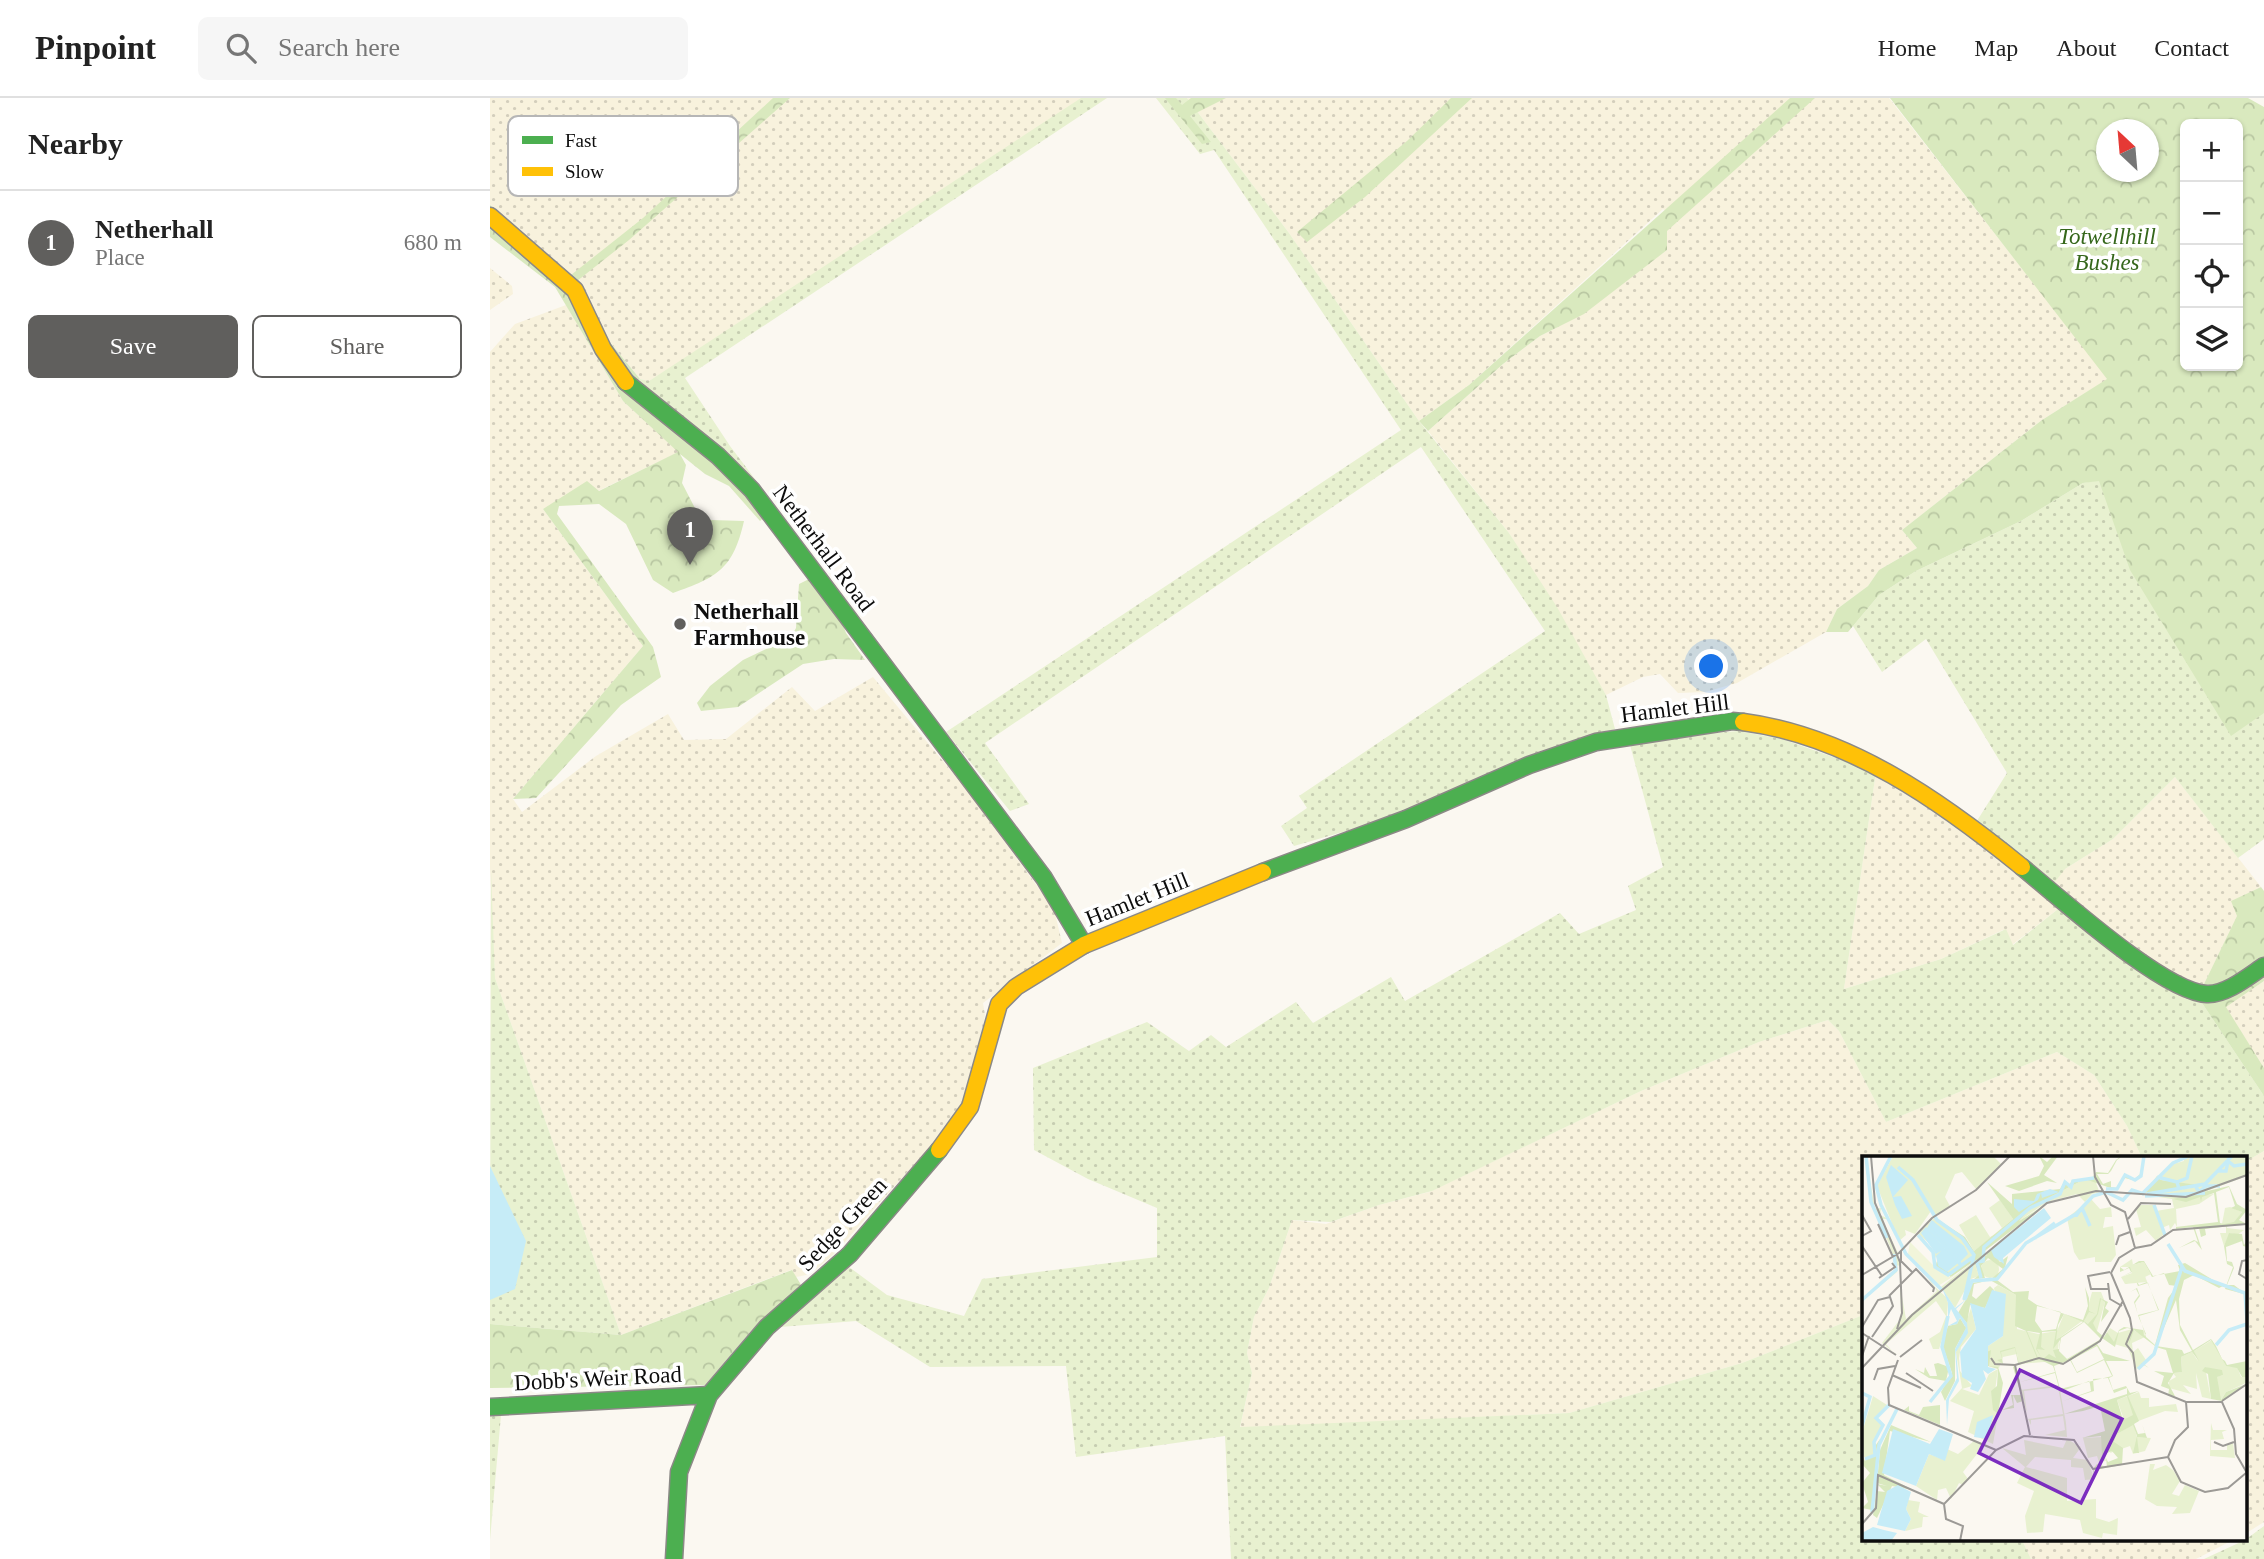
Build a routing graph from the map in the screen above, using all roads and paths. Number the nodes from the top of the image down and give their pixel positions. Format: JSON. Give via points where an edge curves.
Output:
{"nodes":[{"id":1,"x":490,"y":216,"type":"edge"},
{"id":2,"x":1084,"y":945,"type":"junction"},
{"id":3,"x":2264,"y":966,"type":"edge"},
{"id":4,"x":709,"y":1395,"type":"junction"},
{"id":5,"x":490,"y":1407,"type":"edge"},
{"id":6,"x":674,"y":1559,"type":"edge"}],
"edges":[{"from":1,"to":2,"type":"street","name":"Netherhall Road","via":[[575,290],[603,349],[630,387],[718,456],[752,490],[1044,878]]},
{"from":2,"to":3,"type":"street","name":"Hamlet Hill","via":[[1301,856],[1406,819],[1529,765],[1596,742],[1732,721],[1780,727],[1852,753],[1918,790],[1978,831],[2126,953],[2167,979],[2207,994],[2234,985]]},
{"from":2,"to":4,"type":"street","name":"Sedge Green","via":[[1016,987],[999,1004],[970,1107],[954,1132],[850,1254],[767,1327]]},
{"from":4,"to":5,"type":"street","name":"Dobb's Weir Road"},
{"from":4,"to":6,"type":"street","name":"Sedge Green","via":[[679,1472]]}]}
